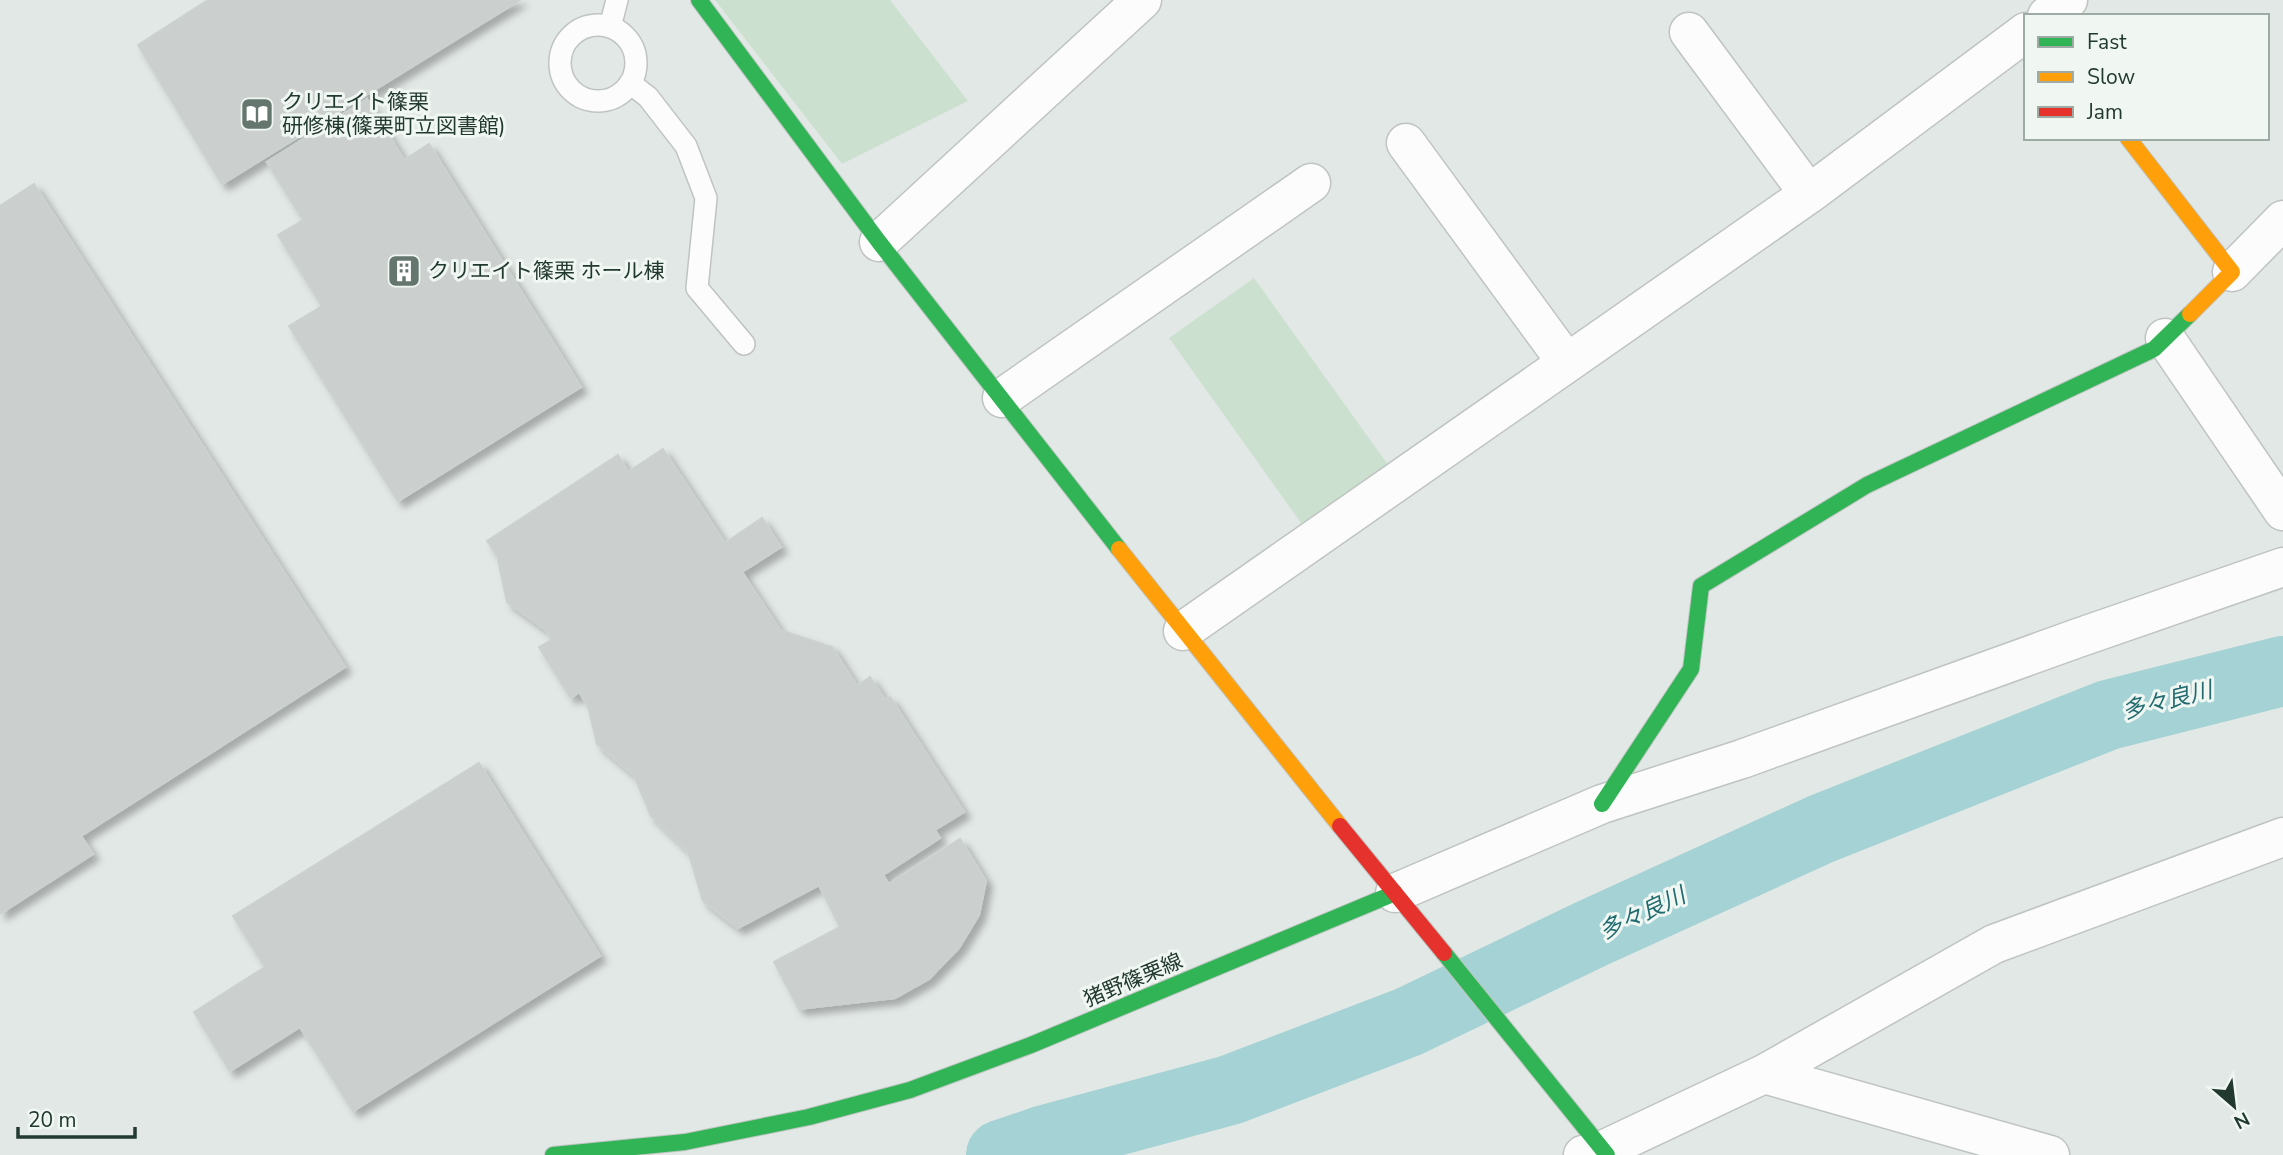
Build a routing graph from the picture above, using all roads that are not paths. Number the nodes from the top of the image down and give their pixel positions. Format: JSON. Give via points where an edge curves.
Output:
{"nodes":[{"id":1,"x":617,"y":0,"type":"edge"},
{"id":2,"x":699,"y":0,"type":"edge"},
{"id":3,"x":1142,"y":0,"type":"edge"},
{"id":4,"x":2068,"y":0,"type":"edge"},
{"id":5,"x":2050,"y":14,"type":"edge"},
{"id":6,"x":610,"y":27,"type":"junction"},
{"id":7,"x":1689,"y":32,"type":"dead end"},
{"id":8,"x":2024,"y":33,"type":"edge"},
{"id":9,"x":630,"y":83,"type":"junction"},
{"id":10,"x":2130,"y":140,"type":"edge"},
{"id":11,"x":1406,"y":143,"type":"dead end"},
{"id":12,"x":1311,"y":183,"type":"dead end"},
{"id":13,"x":1809,"y":194,"type":"junction"},
{"id":14,"x":2283,"y":220,"type":"edge"},
{"id":15,"x":880,"y":242,"type":"junction"},
{"id":16,"x":2232,"y":272,"type":"junction"},
{"id":17,"x":2165,"y":338,"type":"junction"},
{"id":18,"x":744,"y":344,"type":"dead end"},
{"id":19,"x":1567,"y":363,"type":"junction"},
{"id":20,"x":1002,"y":398,"type":"junction"},
{"id":21,"x":2283,"y":511,"type":"edge"},
{"id":22,"x":2283,"y":567,"type":"edge"},
{"id":23,"x":1183,"y":631,"type":"junction"},
{"id":24,"x":1602,"y":804,"type":"junction"},
{"id":25,"x":2283,"y":837,"type":"edge"},
{"id":26,"x":1403,"y":903,"type":"junction"},
{"id":27,"x":1764,"y":1074,"type":"junction"},
{"id":28,"x":1596,"y":1149,"type":"edge"},
{"id":29,"x":553,"y":1155,"type":"edge"},
{"id":30,"x":2050,"y":1155,"type":"edge"}],
"edges":[{"from":1,"to":6,"type":"lane"},
{"from":2,"to":15,"type":"street"},
{"from":3,"to":15,"type":"street"},
{"from":4,"to":5,"type":"street"},
{"from":6,"to":9,"type":"lane","via":[[634,50],[635,72]]},
{"from":6,"to":9,"type":"lane","via":[[584,28],[573,35],[561,57],[565,82],[573,93],[598,101],[622,93]]},
{"from":7,"to":13,"type":"street"},
{"from":8,"to":13,"type":"street"},
{"from":9,"to":18,"type":"lane","via":[[648,97],[686,146],[706,198],[697,288]]},
{"from":10,"to":16,"type":"street"},
{"from":11,"to":19,"type":"street"},
{"from":12,"to":20,"type":"street"},
{"from":13,"to":19,"type":"street"},
{"from":14,"to":16,"type":"street"},
{"from":15,"to":20,"type":"street"},
{"from":16,"to":17,"type":"street"},
{"from":17,"to":21,"type":"street"},
{"from":17,"to":24,"type":"street","via":[[2154,349],[1867,485],[1701,586],[1691,670]]},
{"from":19,"to":23,"type":"street"},
{"from":20,"to":23,"type":"street"},
{"from":22,"to":24,"type":"street","via":[[1742,759]]},
{"from":23,"to":26,"type":"street"},
{"from":24,"to":26,"type":"street"},
{"from":25,"to":27,"type":"street","via":[[1994,944]]},
{"from":26,"to":28,"type":"street"},
{"from":26,"to":29,"type":"street","name":"猪野篠栗線","via":[[910,1090],[809,1117],[685,1142]]},
{"from":27,"to":28,"type":"street"},
{"from":27,"to":30,"type":"street"}]}
